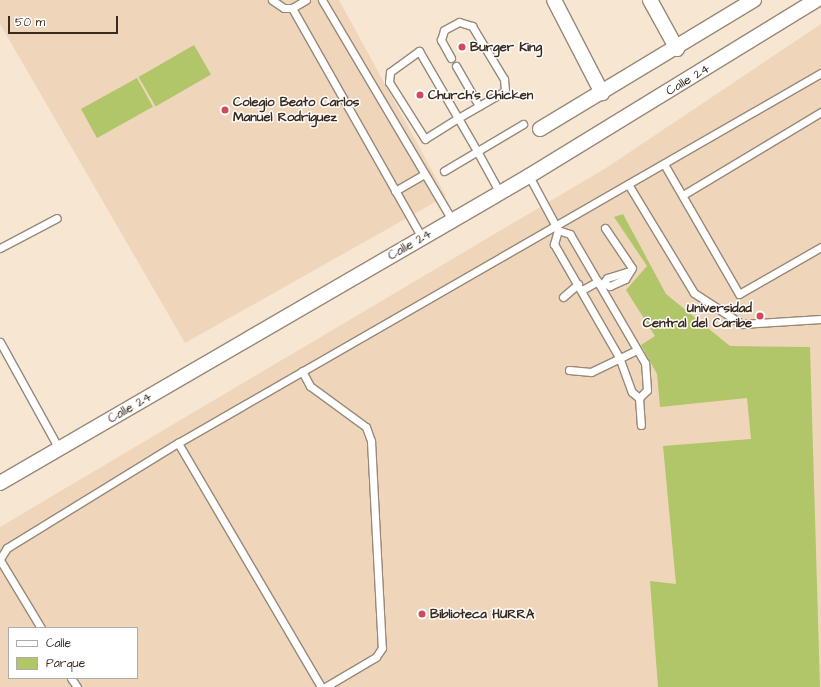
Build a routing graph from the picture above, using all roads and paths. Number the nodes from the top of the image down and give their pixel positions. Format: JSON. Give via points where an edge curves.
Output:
{"nodes":[{"id":1,"x":272,"y":0,"type":"edge"},
{"id":2,"x":306,"y":0,"type":"edge"},
{"id":3,"x":322,"y":0,"type":"edge"},
{"id":4,"x":554,"y":0,"type":"edge"},
{"id":5,"x":650,"y":0,"type":"edge"},
{"id":6,"x":753,"y":0,"type":"edge"},
{"id":7,"x":816,"y":0,"type":"edge"},
{"id":8,"x":292,"y":8,"type":"junction"},
{"id":9,"x":677,"y":49,"type":"junction"},
{"id":10,"x":451,"y":58,"type":"dead end"},
{"id":11,"x":456,"y":66,"type":"dead end"},
{"id":12,"x":821,"y":72,"type":"edge"},
{"id":13,"x":602,"y":93,"type":"junction"},
{"id":14,"x":479,"y":106,"type":"junction"},
{"id":15,"x":821,"y":112,"type":"edge"},
{"id":16,"x":458,"y":118,"type":"junction"},
{"id":17,"x":523,"y":124,"type":"dead end"},
{"id":18,"x":540,"y":129,"type":"dead end"},
{"id":19,"x":477,"y":151,"type":"junction"},
{"id":20,"x":664,"y":164,"type":"junction"},
{"id":21,"x":444,"y":171,"type":"dead end"},
{"id":22,"x":425,"y":174,"type":"junction"},
{"id":23,"x":529,"y":176,"type":"junction"},
{"id":24,"x":628,"y":184,"type":"junction"},
{"id":25,"x":395,"y":192,"type":"junction"},
{"id":26,"x":500,"y":193,"type":"junction"},
{"id":27,"x":682,"y":195,"type":"junction"},
{"id":28,"x":57,"y":218,"type":"dead end"},
{"id":29,"x":452,"y":220,"type":"junction"},
{"id":30,"x":557,"y":228,"type":"junction"},
{"id":31,"x":604,"y":228,"type":"dead end"},
{"id":32,"x":422,"y":238,"type":"junction"},
{"id":33,"x":821,"y":247,"type":"edge"},
{"id":34,"x":0,"y":248,"type":"edge"},
{"id":35,"x":601,"y":284,"type":"junction"},
{"id":36,"x":580,"y":287,"type":"junction"},
{"id":37,"x":563,"y":297,"type":"dead end"},
{"id":38,"x":821,"y":319,"type":"edge"},
{"id":39,"x":0,"y":342,"type":"edge"},
{"id":40,"x":637,"y":350,"type":"junction"},
{"id":41,"x":619,"y":357,"type":"junction"},
{"id":42,"x":569,"y":370,"type":"dead end"},
{"id":43,"x":302,"y":371,"type":"junction"},
{"id":44,"x":639,"y":398,"type":"junction"},
{"id":45,"x":641,"y":425,"type":"dead end"},
{"id":46,"x":178,"y":443,"type":"junction"},
{"id":47,"x":59,"y":449,"type":"junction"},
{"id":48,"x":0,"y":483,"type":"edge"},
{"id":49,"x":0,"y":560,"type":"edge"},
{"id":50,"x":40,"y":627,"type":"edge"},
{"id":51,"x":321,"y":687,"type":"edge"},
{"id":52,"x":325,"y":687,"type":"edge"}],
"edges":[{"from":1,"to":8,"type":"lane","via":[[284,8]]},
{"from":2,"to":8,"type":"lane"},
{"from":3,"to":22,"type":"lane"},
{"from":4,"to":13,"type":"street"},
{"from":5,"to":9,"type":"street"},
{"from":6,"to":9,"type":"street"},
{"from":7,"to":23,"type":"street","name":"Calle 24"},
{"from":8,"to":25,"type":"lane"},
{"from":9,"to":13,"type":"street"},
{"from":10,"to":14,"type":"lane","via":[[441,40],[444,30],[460,22],[472,26],[504,79],[505,92]]},
{"from":11,"to":14,"type":"lane"},
{"from":12,"to":20,"type":"lane"},
{"from":13,"to":18,"type":"street"},
{"from":14,"to":16,"type":"lane"},
{"from":15,"to":27,"type":"lane"},
{"from":16,"to":16,"type":"lane","via":[[419,51],[388,77],[425,138]]},
{"from":16,"to":19,"type":"lane"},
{"from":17,"to":19,"type":"lane"},
{"from":19,"to":21,"type":"lane"},
{"from":19,"to":26,"type":"lane"},
{"from":20,"to":24,"type":"lane"},
{"from":20,"to":27,"type":"lane"},
{"from":22,"to":25,"type":"lane"},
{"from":22,"to":29,"type":"lane"},
{"from":23,"to":26,"type":"street","name":"Calle 24"},
{"from":23,"to":30,"type":"lane"},
{"from":24,"to":30,"type":"lane"},
{"from":24,"to":38,"type":"lane","via":[[694,293],[742,324]]},
{"from":25,"to":32,"type":"lane"},
{"from":26,"to":29,"type":"street","name":"Calle 24"},
{"from":27,"to":33,"type":"lane","via":[[739,294]]},
{"from":28,"to":34,"type":"lane"},
{"from":29,"to":32,"type":"street","name":"Calle 24"},
{"from":30,"to":35,"type":"lane","via":[[570,234]]},
{"from":30,"to":36,"type":"lane","via":[[554,244]]},
{"from":30,"to":43,"type":"lane"},
{"from":31,"to":35,"type":"lane","via":[[632,268],[608,278]]},
{"from":32,"to":47,"type":"street","name":"Calle 24"},
{"from":35,"to":36,"type":"lane"},
{"from":35,"to":40,"type":"lane"},
{"from":36,"to":37,"type":"lane"},
{"from":36,"to":41,"type":"lane"},
{"from":39,"to":47,"type":"lane"},
{"from":40,"to":41,"type":"lane"},
{"from":40,"to":44,"type":"lane","via":[[645,363],[647,390]]},
{"from":41,"to":42,"type":"lane","via":[[591,372]]},
{"from":41,"to":44,"type":"lane","via":[[632,392]]},
{"from":43,"to":46,"type":"lane"},
{"from":43,"to":52,"type":"lane","via":[[310,386],[366,427],[371,441],[382,648],[376,657]]},
{"from":44,"to":45,"type":"lane"},
{"from":46,"to":49,"type":"lane","via":[[7,548]]},
{"from":46,"to":51,"type":"lane"},
{"from":47,"to":48,"type":"street","name":"Calle 24"},
{"from":49,"to":50,"type":"lane"}]}
